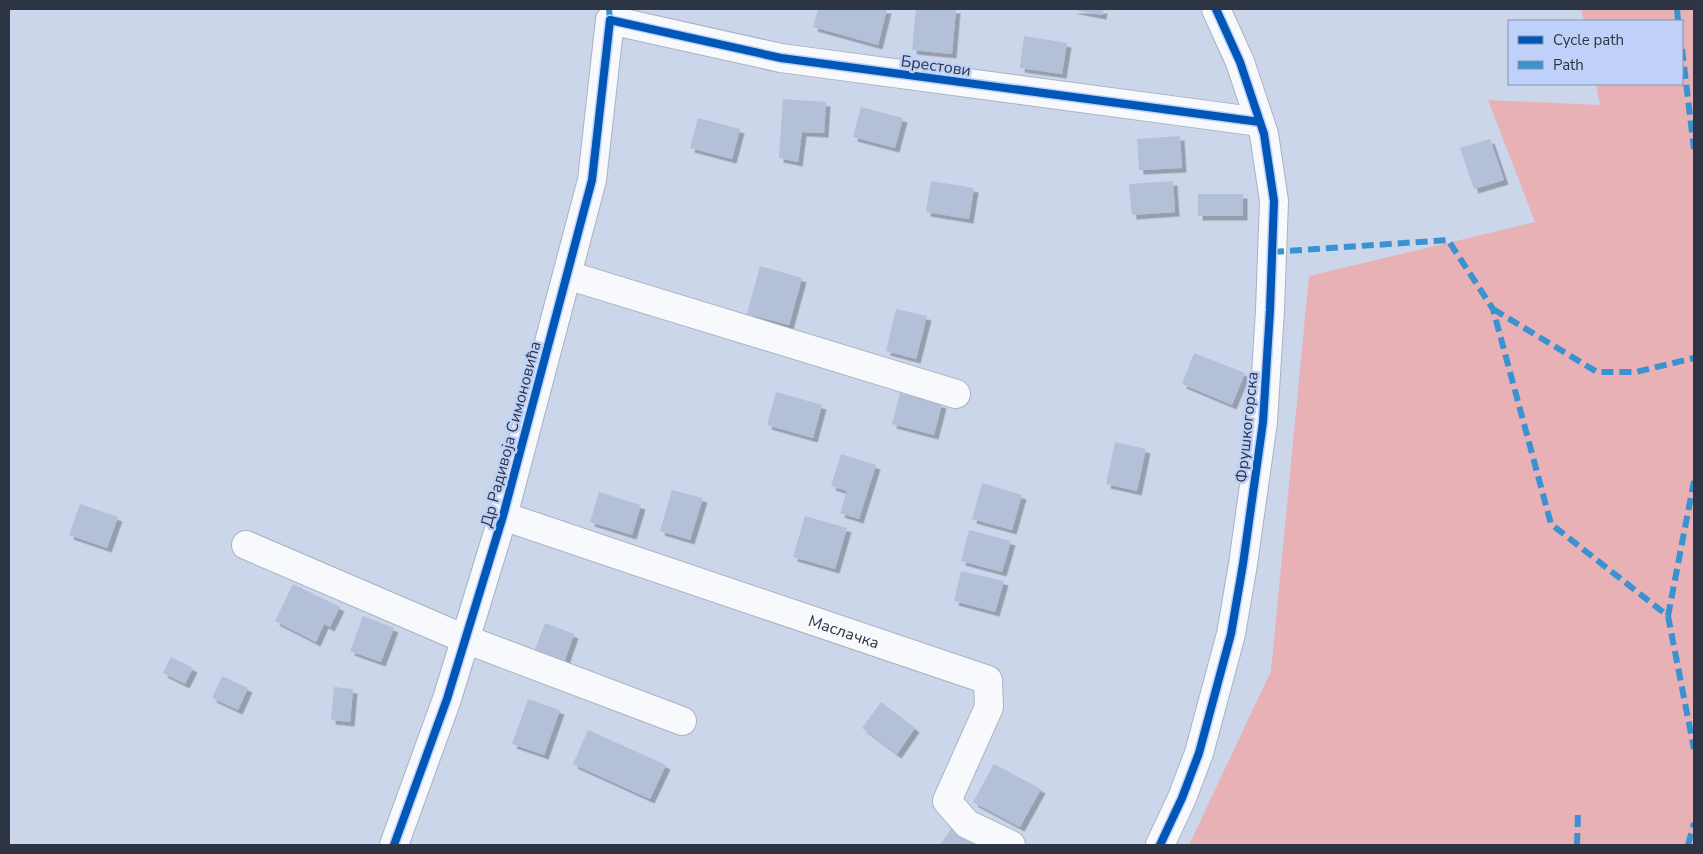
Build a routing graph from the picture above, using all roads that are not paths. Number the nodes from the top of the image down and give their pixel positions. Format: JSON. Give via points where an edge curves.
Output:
{"nodes":[{"id":1,"x":1216,"y":9,"type":"edge"},
{"id":2,"x":610,"y":20,"type":"joint"},
{"id":3,"x":1260,"y":122,"type":"junction"},
{"id":4,"x":567,"y":275,"type":"junction"},
{"id":5,"x":956,"y":394,"type":"dead end"},
{"id":6,"x":503,"y":516,"type":"junction"},
{"id":7,"x":246,"y":545,"type":"dead end"},
{"id":8,"x":465,"y":638,"type":"junction"},
{"id":9,"x":682,"y":720,"type":"dead end"},
{"id":10,"x":394,"y":845,"type":"edge"},
{"id":11,"x":1011,"y":845,"type":"edge"},
{"id":12,"x":1160,"y":845,"type":"edge"}],
"edges":[{"from":1,"to":3,"type":"street","name":"Фрушкогорска","via":[[1240,62]]},
{"from":2,"to":3,"type":"street","name":"Брестови","via":[[781,58]]},
{"from":2,"to":4,"type":"street","name":"Др Радивоја Симоновића","via":[[592,180]]},
{"from":3,"to":12,"type":"street","name":"Фрушкогорска","via":[[1274,201],[1264,422],[1231,634],[1199,753]]},
{"from":4,"to":5,"type":"street"},
{"from":4,"to":6,"type":"street","name":"Др Радивоја Симоновића"},
{"from":6,"to":8,"type":"street","name":"Др Радивоја Симоновића"},
{"from":6,"to":11,"type":"street","name":"Маслачка","via":[[988,680],[989,707],[947,801],[967,824]]},
{"from":7,"to":8,"type":"street"},
{"from":8,"to":9,"type":"street"},
{"from":8,"to":10,"type":"street","name":"Др Радивоја Симоновића"}]}
